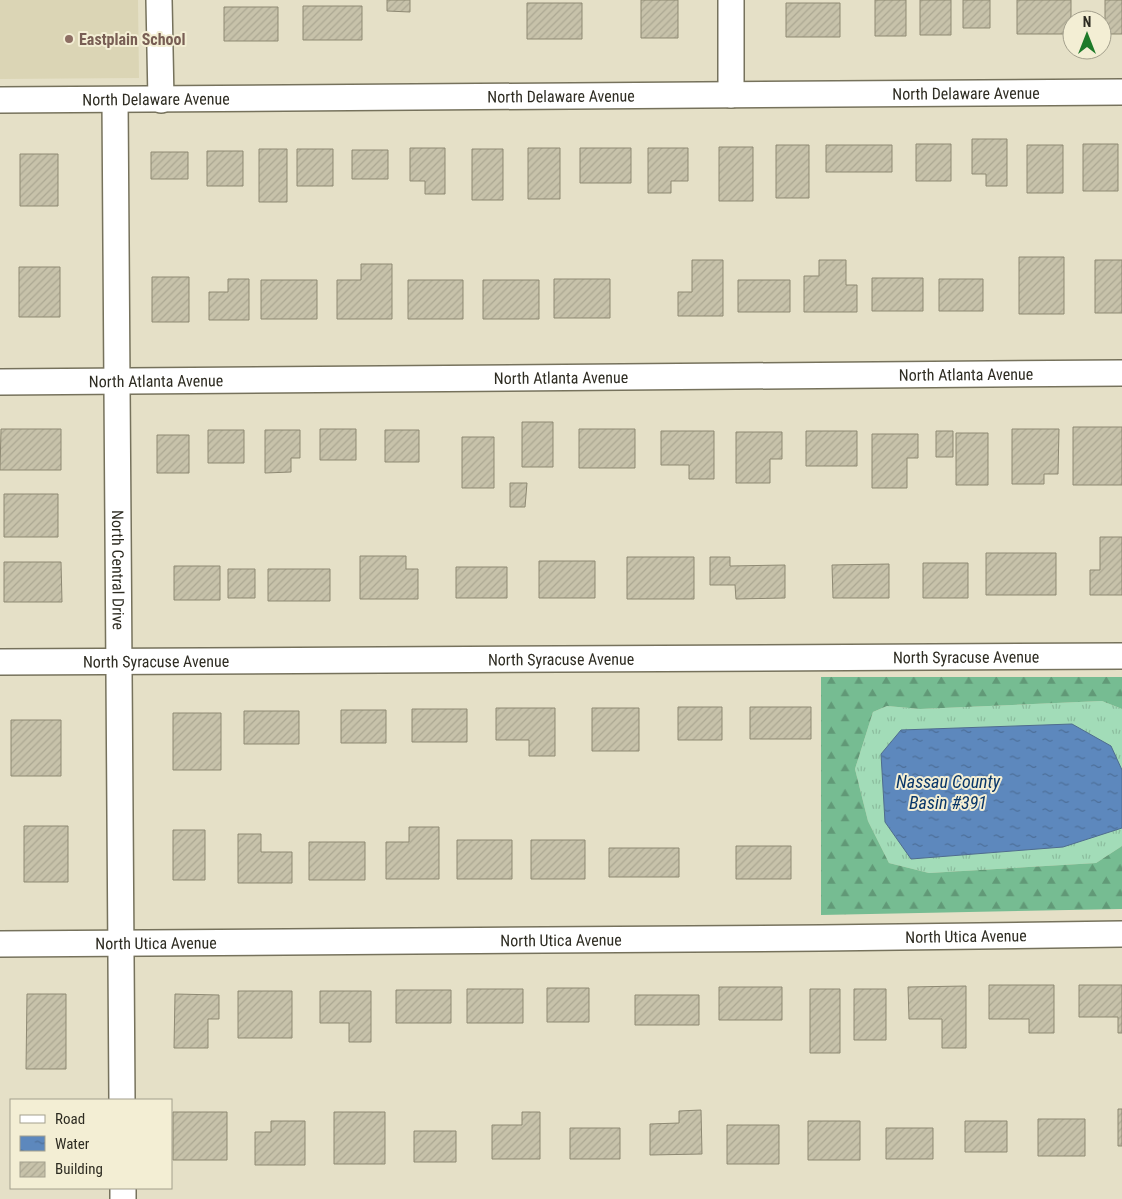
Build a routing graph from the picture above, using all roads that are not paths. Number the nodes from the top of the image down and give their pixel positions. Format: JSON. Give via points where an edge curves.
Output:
{"nodes":[{"id":1,"x":158,"y":0,"type":"edge"},
{"id":2,"x":731,"y":0,"type":"edge"},
{"id":3,"x":1122,"y":92,"type":"edge"},
{"id":4,"x":731,"y":95,"type":"junction"},
{"id":5,"x":0,"y":100,"type":"edge"},
{"id":6,"x":115,"y":100,"type":"junction"},
{"id":7,"x":161,"y":100,"type":"junction"},
{"id":8,"x":1122,"y":373,"type":"edge"},
{"id":9,"x":118,"y":381,"type":"junction"},
{"id":10,"x":0,"y":382,"type":"edge"},
{"id":11,"x":1122,"y":656,"type":"edge"},
{"id":12,"x":119,"y":661,"type":"junction"},
{"id":13,"x":0,"y":662,"type":"edge"},
{"id":14,"x":1122,"y":934,"type":"edge"},
{"id":15,"x":121,"y":943,"type":"junction"},
{"id":16,"x":0,"y":944,"type":"edge"},
{"id":17,"x":122,"y":1099,"type":"edge"}],
"edges":[{"from":1,"to":7,"type":"street"},
{"from":2,"to":4,"type":"street"},
{"from":3,"to":4,"type":"street","name":"North Delaware Avenue"},
{"from":4,"to":7,"type":"street","name":"North Delaware Avenue"},
{"from":5,"to":6,"type":"street","name":"North Delaware Avenue"},
{"from":6,"to":7,"type":"street","name":"North Delaware Avenue"},
{"from":6,"to":9,"type":"street","name":"North Central Drive"},
{"from":8,"to":9,"type":"street","name":"North Atlanta Avenue"},
{"from":9,"to":10,"type":"street","name":"North Atlanta Avenue"},
{"from":9,"to":12,"type":"street","name":"North Central Drive"},
{"from":11,"to":12,"type":"street","name":"North Syracuse Avenue"},
{"from":12,"to":13,"type":"street","name":"North Syracuse Avenue"},
{"from":12,"to":15,"type":"street","name":"North Central Drive"},
{"from":14,"to":15,"type":"street","name":"North Utica Avenue"},
{"from":15,"to":16,"type":"street","name":"North Utica Avenue"},
{"from":15,"to":17,"type":"street","name":"North Central Drive"}]}
